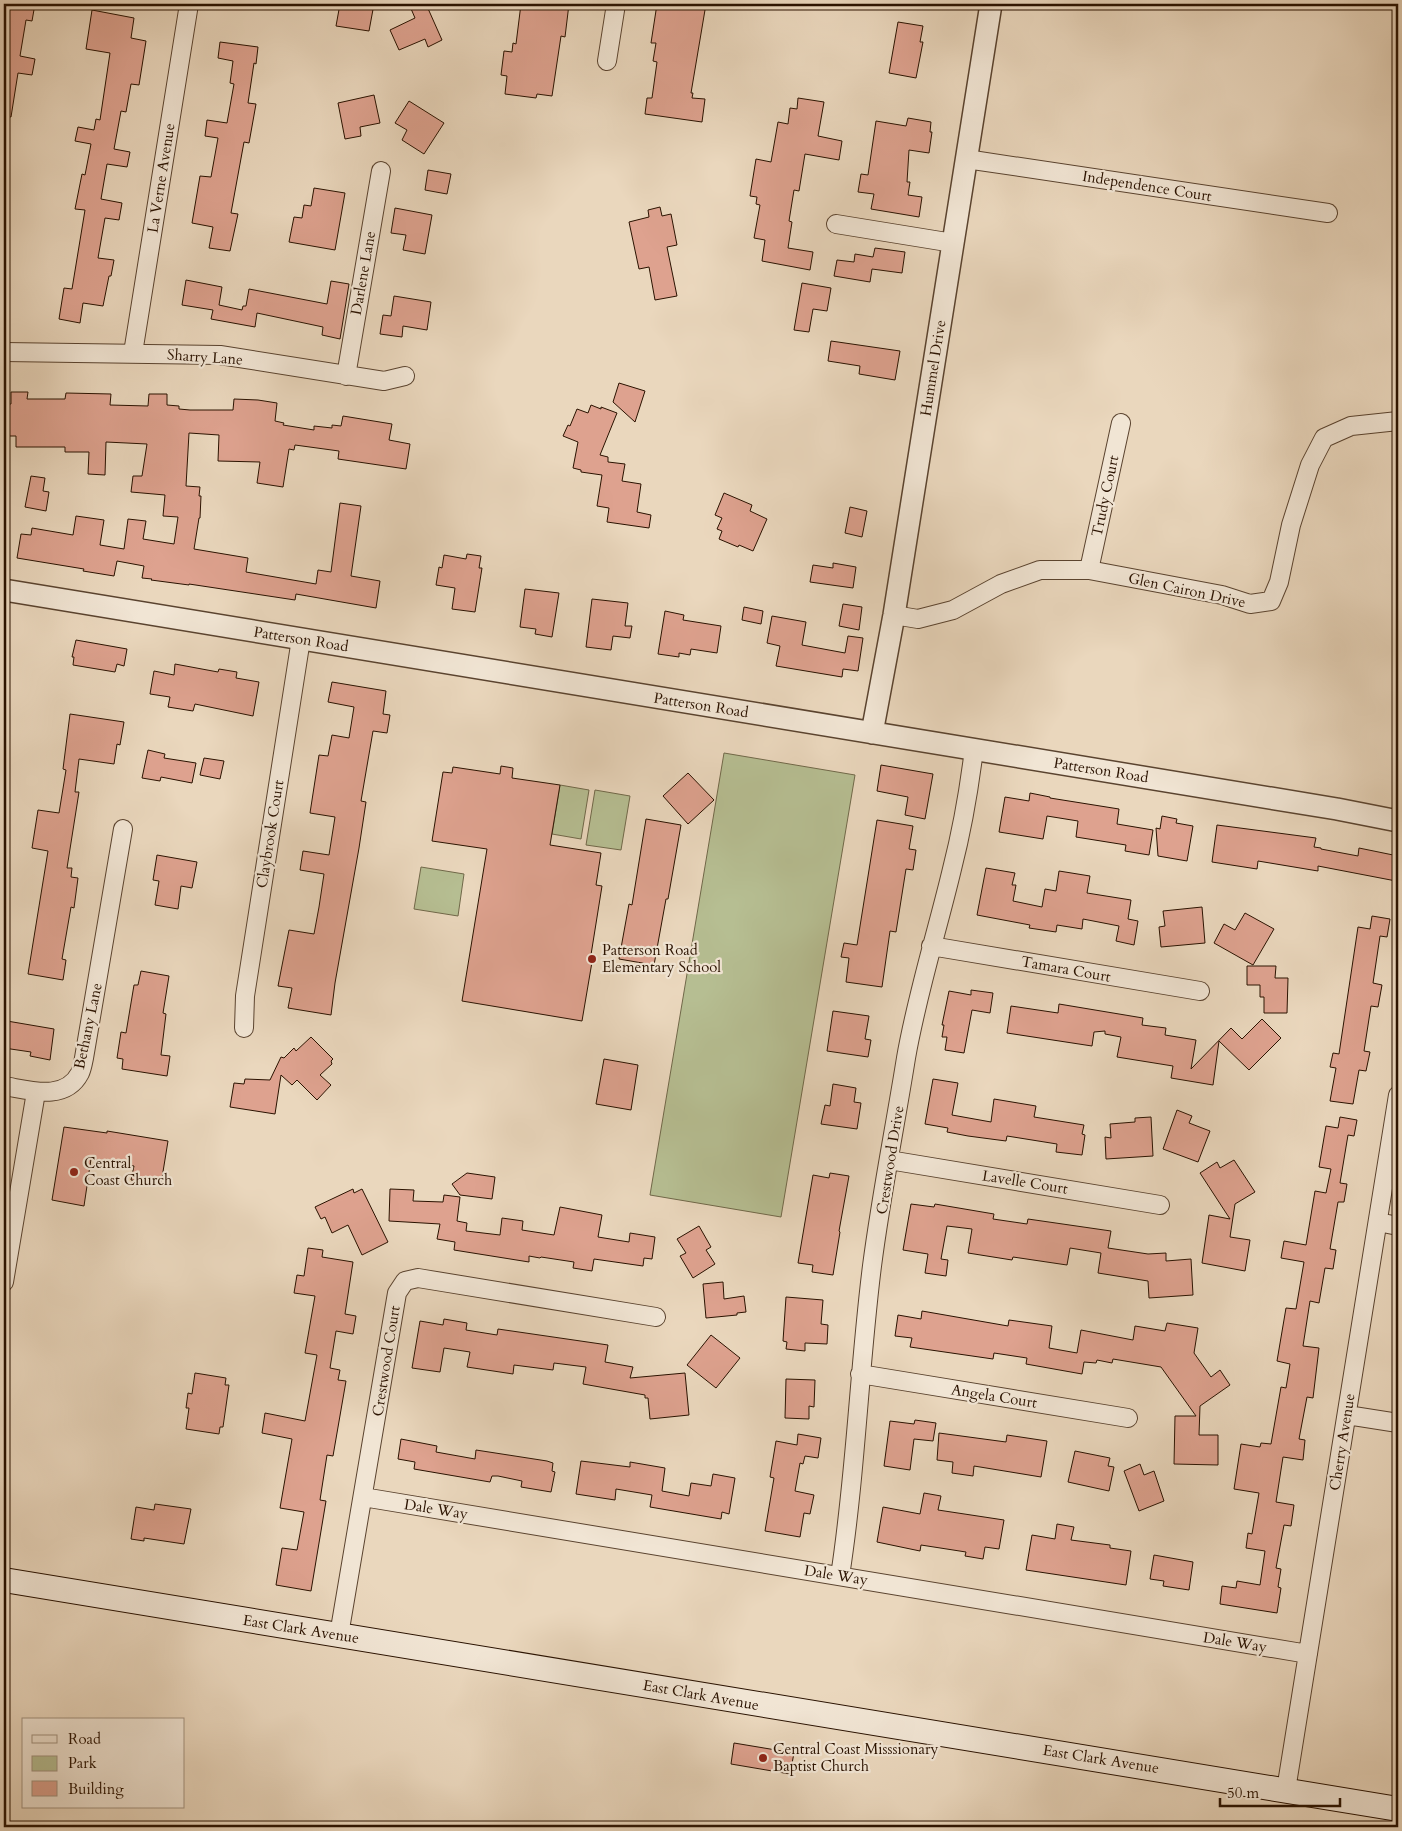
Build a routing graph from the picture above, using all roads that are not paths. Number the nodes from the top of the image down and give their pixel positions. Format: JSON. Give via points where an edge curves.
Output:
{"nodes":[{"id":1,"x":189,"y":4,"type":"edge"},
{"id":2,"x":616,"y":4,"type":"edge"},
{"id":3,"x":991,"y":4,"type":"edge"},
{"id":4,"x":607,"y":61,"type":"dead end"},
{"id":5,"x":966,"y":159,"type":"junction"},
{"id":6,"x":381,"y":171,"type":"dead end"},
{"id":7,"x":1328,"y":213,"type":"dead end"},
{"id":8,"x":836,"y":224,"type":"dead end"},
{"id":9,"x":953,"y":244,"type":"junction"},
{"id":10,"x":4,"y":352,"type":"edge"},
{"id":11,"x":133,"y":353,"type":"junction"},
{"id":12,"x":346,"y":376,"type":"junction"},
{"id":13,"x":405,"y":376,"type":"dead end"},
{"id":14,"x":1398,"y":421,"type":"edge"},
{"id":15,"x":1121,"y":423,"type":"dead end"},
{"id":16,"x":1089,"y":570,"type":"junction"},
{"id":17,"x":4,"y":590,"type":"edge"},
{"id":18,"x":894,"y":615,"type":"junction"},
{"id":19,"x":301,"y":639,"type":"junction"},
{"id":20,"x":872,"y":733,"type":"junction"},
{"id":21,"x":974,"y":749,"type":"junction"},
{"id":22,"x":1398,"y":821,"type":"edge"},
{"id":23,"x":123,"y":829,"type":"dead end"},
{"id":24,"x":931,"y":946,"type":"junction"},
{"id":25,"x":1200,"y":991,"type":"dead end"},
{"id":26,"x":244,"y":1028,"type":"dead end"},
{"id":27,"x":4,"y":1086,"type":"edge"},
{"id":28,"x":36,"y":1092,"type":"junction"},
{"id":29,"x":1398,"y":1096,"type":"edge"},
{"id":30,"x":889,"y":1160,"type":"junction"},
{"id":31,"x":1160,"y":1204,"type":"dead end"},
{"id":32,"x":1378,"y":1222,"type":"junction"},
{"id":33,"x":1398,"y":1226,"type":"edge"},
{"id":34,"x":4,"y":1282,"type":"edge"},
{"id":35,"x":656,"y":1317,"type":"dead end"},
{"id":36,"x":860,"y":1374,"type":"junction"},
{"id":37,"x":1347,"y":1415,"type":"junction"},
{"id":38,"x":1128,"y":1418,"type":"dead end"},
{"id":39,"x":1398,"y":1423,"type":"edge"},
{"id":40,"x":363,"y":1497,"type":"junction"},
{"id":41,"x":840,"y":1576,"type":"junction"},
{"id":42,"x":4,"y":1580,"type":"edge"},
{"id":43,"x":339,"y":1635,"type":"junction"},
{"id":44,"x":1308,"y":1654,"type":"junction"},
{"id":45,"x":1286,"y":1790,"type":"junction"},
{"id":46,"x":1398,"y":1809,"type":"edge"}],
"edges":[{"from":1,"to":11,"type":"street","name":"La Verne Avenue"},
{"from":2,"to":4,"type":"street"},
{"from":3,"to":5,"type":"street","name":"Hummel Drive"},
{"from":5,"to":7,"type":"street","name":"Independence Court"},
{"from":5,"to":9,"type":"street","name":"Hummel Drive"},
{"from":6,"to":12,"type":"street","name":"Darlene Lane"},
{"from":8,"to":9,"type":"street"},
{"from":9,"to":18,"type":"street","name":"Hummel Drive"},
{"from":10,"to":11,"type":"street","name":"Sharry Lane"},
{"from":11,"to":12,"type":"street","name":"Sharry Lane","via":[[220,355]]},
{"from":12,"to":13,"type":"street","name":"Sharry Lane","via":[[384,381]]},
{"from":14,"to":16,"type":"street","name":"Glen Cairon Drive","via":[[1351,426],[1324,438],[1310,465],[1271,601],[1250,604],[1222,595]]},
{"from":15,"to":16,"type":"street","name":"Trudy Court"},
{"from":16,"to":18,"type":"street","name":"Glen Cairon Drive","via":[[1040,570],[1001,584],[953,610],[918,619]]},
{"from":17,"to":19,"type":"street","name":"Patterson Road"},
{"from":18,"to":20,"type":"street","name":"Hummel Drive"},
{"from":19,"to":20,"type":"street","name":"Patterson Road"},
{"from":19,"to":26,"type":"street","name":"Claybrook Court","via":[[245,996]]},
{"from":20,"to":21,"type":"street","name":"Patterson Road"},
{"from":21,"to":22,"type":"street","name":"Patterson Road"},
{"from":21,"to":24,"type":"street","name":"Crestwood Drive","via":[[969,791],[952,869]]},
{"from":23,"to":28,"type":"street","name":"Bethany Lane","via":[[80,1074],[70,1086],[56,1092]]},
{"from":24,"to":25,"type":"street","name":"Tamara Court"},
{"from":24,"to":30,"type":"street","name":"Crestwood Drive","via":[[907,1054]]},
{"from":27,"to":28,"type":"street","name":"Bethany Lane"},
{"from":28,"to":34,"type":"street"},
{"from":29,"to":32,"type":"street","name":"Cherry Avenue"},
{"from":30,"to":31,"type":"street","name":"Lavelle Court"},
{"from":30,"to":36,"type":"street","name":"Crestwood Drive","via":[[872,1265]]},
{"from":32,"to":33,"type":"street"},
{"from":32,"to":37,"type":"street","name":"Cherry Avenue"},
{"from":35,"to":40,"type":"street","name":"Crestwood Court","via":[[418,1278],[405,1281],[397,1293]]},
{"from":36,"to":38,"type":"street","name":"Angela Court"},
{"from":36,"to":41,"type":"street","name":"Crestwood Drive"},
{"from":37,"to":39,"type":"street"},
{"from":37,"to":44,"type":"street","name":"Cherry Avenue"},
{"from":40,"to":41,"type":"street","name":"Dale Way"},
{"from":40,"to":43,"type":"street","name":"Crestwood Court"},
{"from":41,"to":44,"type":"street","name":"Dale Way"},
{"from":42,"to":43,"type":"main road","name":"East Clark Avenue"},
{"from":43,"to":45,"type":"main road","name":"East Clark Avenue"},
{"from":44,"to":45,"type":"street","name":"Cherry Avenue"},
{"from":45,"to":46,"type":"main road","name":"East Clark Avenue"}]}
